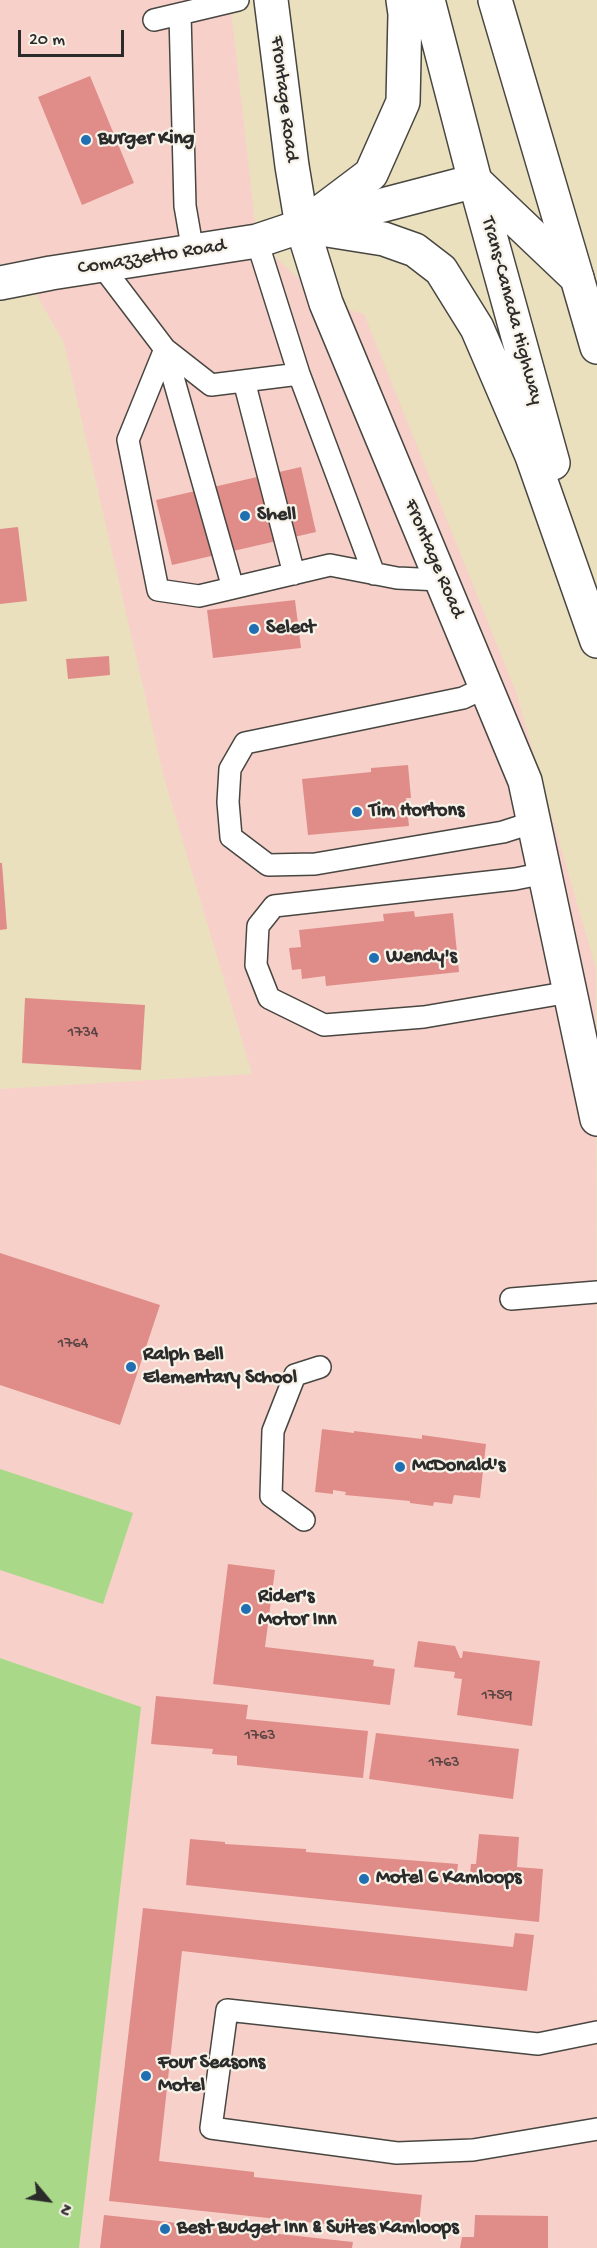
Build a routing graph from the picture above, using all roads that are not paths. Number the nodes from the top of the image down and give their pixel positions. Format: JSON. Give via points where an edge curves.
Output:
{"nodes":[{"id":1,"x":238,"y":0,"type":"edge"},
{"id":2,"x":271,"y":0,"type":"edge"},
{"id":3,"x":403,"y":0,"type":"edge"},
{"id":4,"x":428,"y":0,"type":"edge"},
{"id":5,"x":495,"y":0,"type":"edge"},
{"id":6,"x":180,"y":14,"type":"junction"},
{"id":7,"x":154,"y":20,"type":"dead end"},
{"id":8,"x":475,"y":181,"type":"junction"},
{"id":9,"x":302,"y":226,"type":"junction"},
{"id":10,"x":257,"y":241,"type":"junction"},
{"id":11,"x":193,"y":252,"type":"junction"},
{"id":12,"x":102,"y":266,"type":"junction"},
{"id":13,"x":577,"y":278,"type":"junction"},
{"id":14,"x":0,"y":284,"type":"edge"},
{"id":15,"x":597,"y":347,"type":"edge"},
{"id":16,"x":165,"y":349,"type":"junction"},
{"id":17,"x":299,"y":374,"type":"junction"},
{"id":18,"x":244,"y":381,"type":"junction"},
{"id":19,"x":294,"y":574,"type":"junction"},
{"id":20,"x":374,"y":574,"type":"junction"},
{"id":21,"x":441,"y":580,"type":"junction"},
{"id":22,"x":233,"y":588,"type":"junction"},
{"id":23,"x":597,"y":622,"type":"edge"},
{"id":24,"x":597,"y":641,"type":"edge"},
{"id":25,"x":486,"y":687,"type":"junction"},
{"id":26,"x":534,"y":822,"type":"junction"},
{"id":27,"x":545,"y":873,"type":"junction"},
{"id":28,"x":570,"y":992,"type":"junction"},
{"id":29,"x":597,"y":1119,"type":"edge"},
{"id":30,"x":597,"y":1292,"type":"edge"},
{"id":31,"x":512,"y":1299,"type":"dead end"},
{"id":32,"x":320,"y":1367,"type":"dead end"},
{"id":33,"x":304,"y":1520,"type":"dead end"},
{"id":34,"x":597,"y":2032,"type":"edge"},
{"id":35,"x":597,"y":2129,"type":"edge"}],
"edges":[{"from":1,"to":6,"type":"lane"},
{"from":2,"to":9,"type":"main road","name":"Frontage Road"},
{"from":3,"to":9,"type":"main road","via":[[403,102],[371,174]]},
{"from":4,"to":8,"type":"main road","name":"Trans-Canada Highway"},
{"from":5,"to":13,"type":"main road"},
{"from":6,"to":7,"type":"lane"},
{"from":6,"to":11,"type":"lane","via":[[185,206]]},
{"from":8,"to":9,"type":"main road"},
{"from":8,"to":13,"type":"main road"},
{"from":8,"to":23,"type":"main road","name":"Trans-Canada Highway"},
{"from":9,"to":10,"type":"main road","name":"Comazzetto Road"},
{"from":9,"to":21,"type":"main road","name":"Frontage Road","via":[[326,303]]},
{"from":9,"to":24,"type":"main road","via":[[384,239],[415,250],[441,270],[477,328],[532,456]]},
{"from":10,"to":11,"type":"main road","name":"Comazzetto Road"},
{"from":10,"to":17,"type":"lane"},
{"from":11,"to":12,"type":"main road","name":"Comazzetto Road"},
{"from":12,"to":14,"type":"main road","name":"Comazzetto Road"},
{"from":12,"to":16,"type":"lane"},
{"from":13,"to":15,"type":"main road"},
{"from":16,"to":18,"type":"lane","via":[[211,386]]},
{"from":16,"to":22,"type":"lane"},
{"from":16,"to":22,"type":"lane","via":[[128,440],[158,590],[199,596]]},
{"from":17,"to":18,"type":"lane"},
{"from":17,"to":20,"type":"lane"},
{"from":18,"to":19,"type":"lane"},
{"from":19,"to":20,"type":"lane","via":[[330,565]]},
{"from":19,"to":22,"type":"lane"},
{"from":20,"to":21,"type":"lane"},
{"from":21,"to":25,"type":"main road","name":"Frontage Road"},
{"from":25,"to":26,"type":"main road","name":"Frontage Road","via":[[525,781]]},
{"from":25,"to":26,"type":"lane","via":[[463,698],[245,743],[230,769],[231,837],[268,865],[315,864],[503,832]]},
{"from":26,"to":27,"type":"main road","name":"Frontage Road"},
{"from":27,"to":28,"type":"main road","name":"Frontage Road"},
{"from":27,"to":28,"type":"lane","via":[[274,906],[258,926],[256,965],[269,998],[324,1024],[424,1017]]},
{"from":28,"to":29,"type":"main road","name":"Frontage Road"},
{"from":30,"to":31,"type":"lane"},
{"from":32,"to":33,"type":"lane","via":[[295,1375],[273,1431],[271,1496]]},
{"from":34,"to":35,"type":"lane","via":[[538,2044],[227,2010],[211,2128],[397,2153],[473,2150]]}]}
